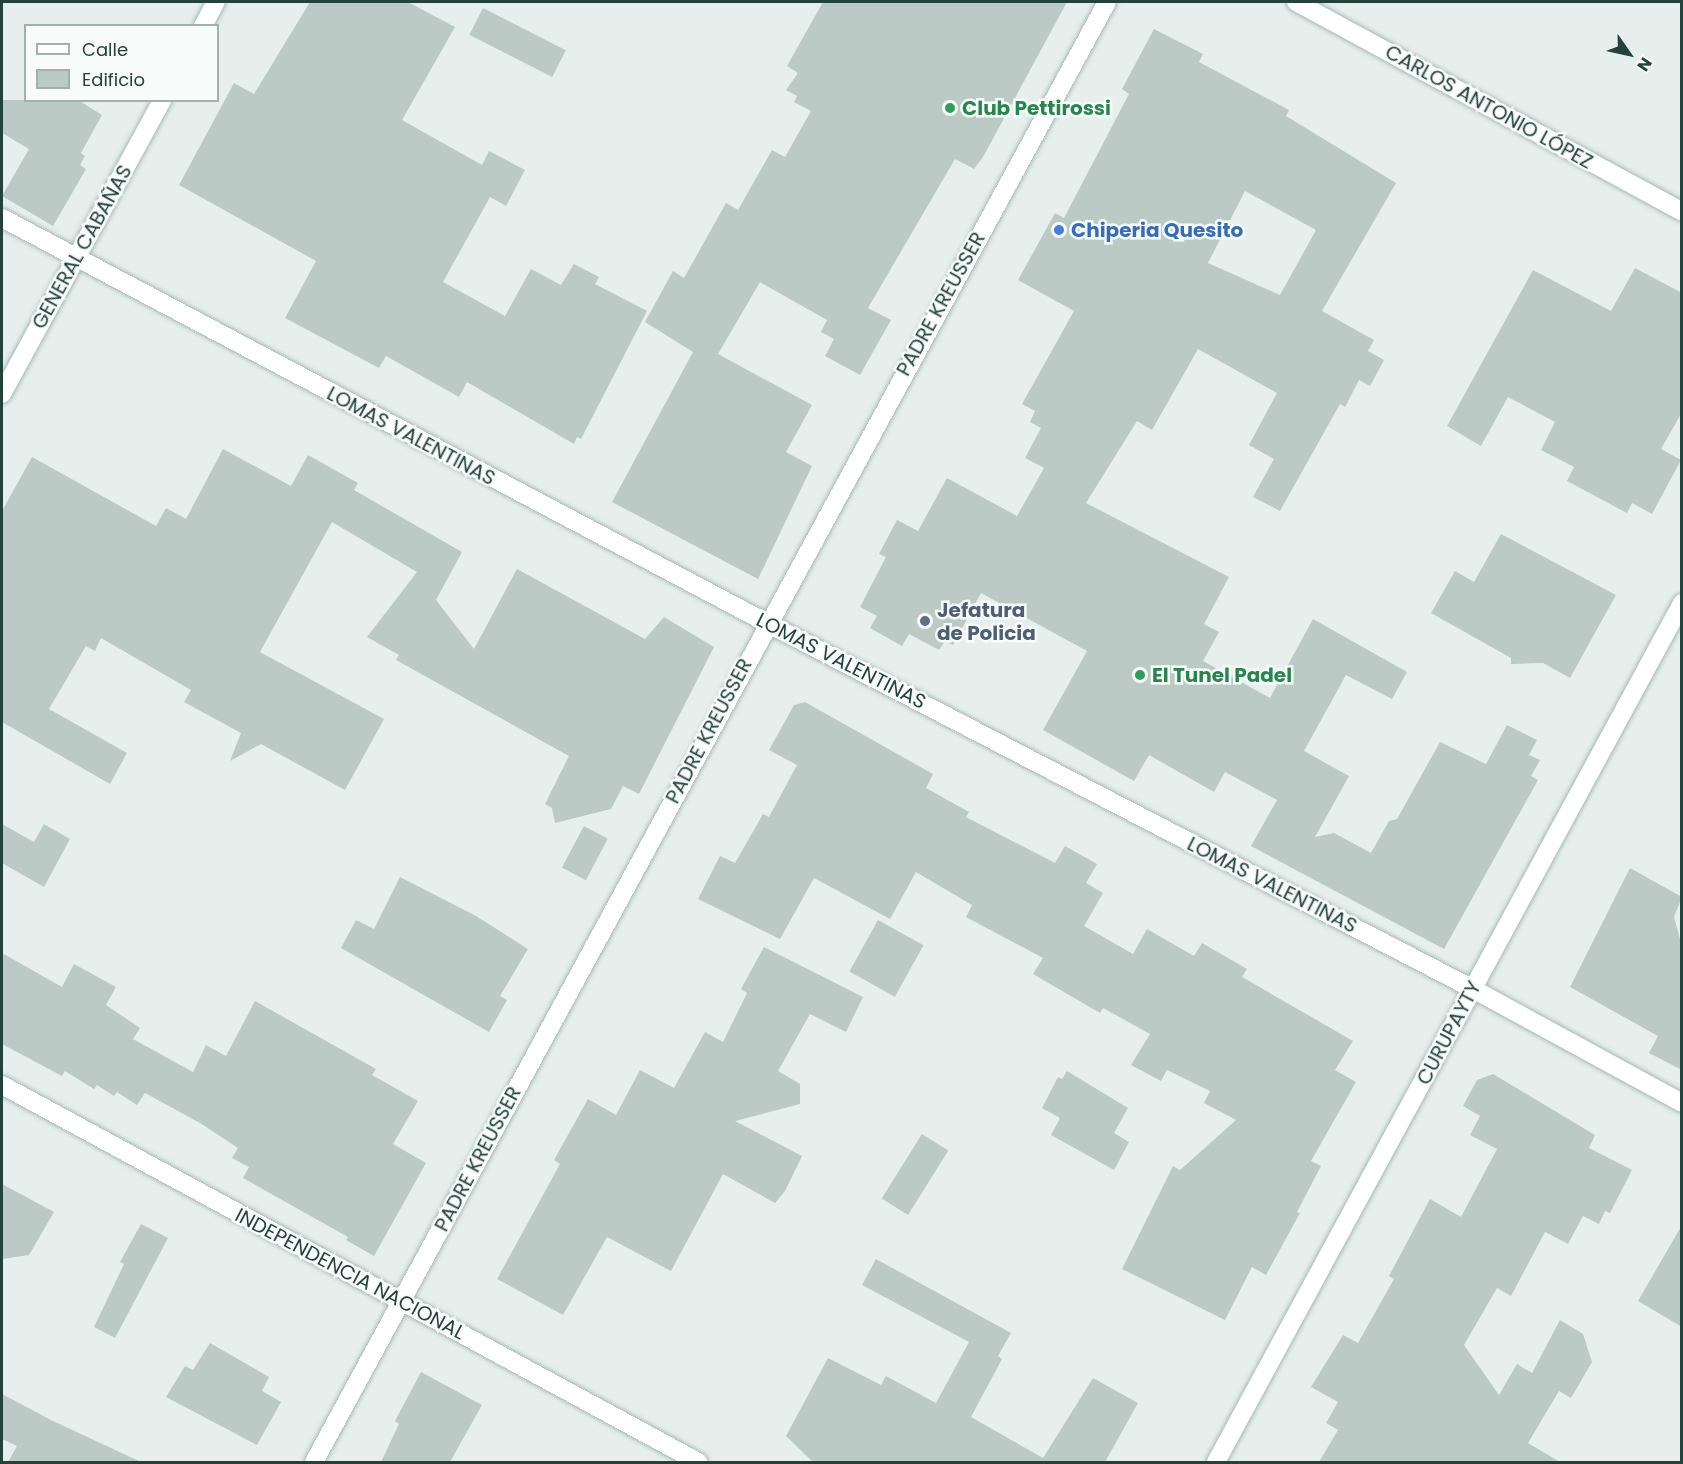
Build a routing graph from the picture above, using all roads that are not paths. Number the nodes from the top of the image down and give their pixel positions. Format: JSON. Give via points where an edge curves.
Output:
{"nodes":[{"id":1,"x":216,"y":2,"type":"edge"},
{"id":2,"x":1107,"y":2,"type":"edge"},
{"id":3,"x":1296,"y":2,"type":"edge"},
{"id":4,"x":204,"y":24,"type":"edge"},
{"id":5,"x":161,"y":102,"type":"edge"},
{"id":6,"x":1682,"y":212,"type":"edge"},
{"id":7,"x":2,"y":218,"type":"edge"},
{"id":8,"x":75,"y":259,"type":"junction"},
{"id":9,"x":2,"y":394,"type":"edge"},
{"id":10,"x":1682,"y":603,"type":"edge"},
{"id":11,"x":767,"y":623,"type":"junction"},
{"id":12,"x":1473,"y":989,"type":"junction"},
{"id":13,"x":2,"y":1085,"type":"edge"},
{"id":14,"x":1682,"y":1103,"type":"edge"},
{"id":15,"x":401,"y":1302,"type":"junction"},
{"id":16,"x":314,"y":1462,"type":"edge"},
{"id":17,"x":698,"y":1462,"type":"edge"},
{"id":18,"x":1216,"y":1462,"type":"edge"}],
"edges":[{"from":1,"to":4,"type":"street"},
{"from":2,"to":11,"type":"street","name":"PADRE KREUSSER"},
{"from":3,"to":6,"type":"street","name":"CARLOS ANTONIO LÓPEZ"},
{"from":5,"to":8,"type":"street","name":"GENERAL CABAÑAS"},
{"from":7,"to":8,"type":"street","name":"LOMAS VALENTINAS"},
{"from":8,"to":9,"type":"street","name":"GENERAL CABAÑAS"},
{"from":8,"to":11,"type":"street","name":"LOMAS VALENTINAS"},
{"from":10,"to":12,"type":"street","name":"CURUPAYTY"},
{"from":11,"to":12,"type":"street","name":"LOMAS VALENTINAS"},
{"from":11,"to":15,"type":"street","name":"PADRE KREUSSER"},
{"from":12,"to":14,"type":"street","name":"LOMAS VALENTINAS"},
{"from":12,"to":18,"type":"street","name":"CURUPAYTY"},
{"from":13,"to":15,"type":"street","name":"INDEPENDENCIA NACIONAL"},
{"from":15,"to":16,"type":"street","name":"PADRE KREUSSER"},
{"from":15,"to":17,"type":"street","name":"INDEPENDENCIA NACIONAL"}]}
